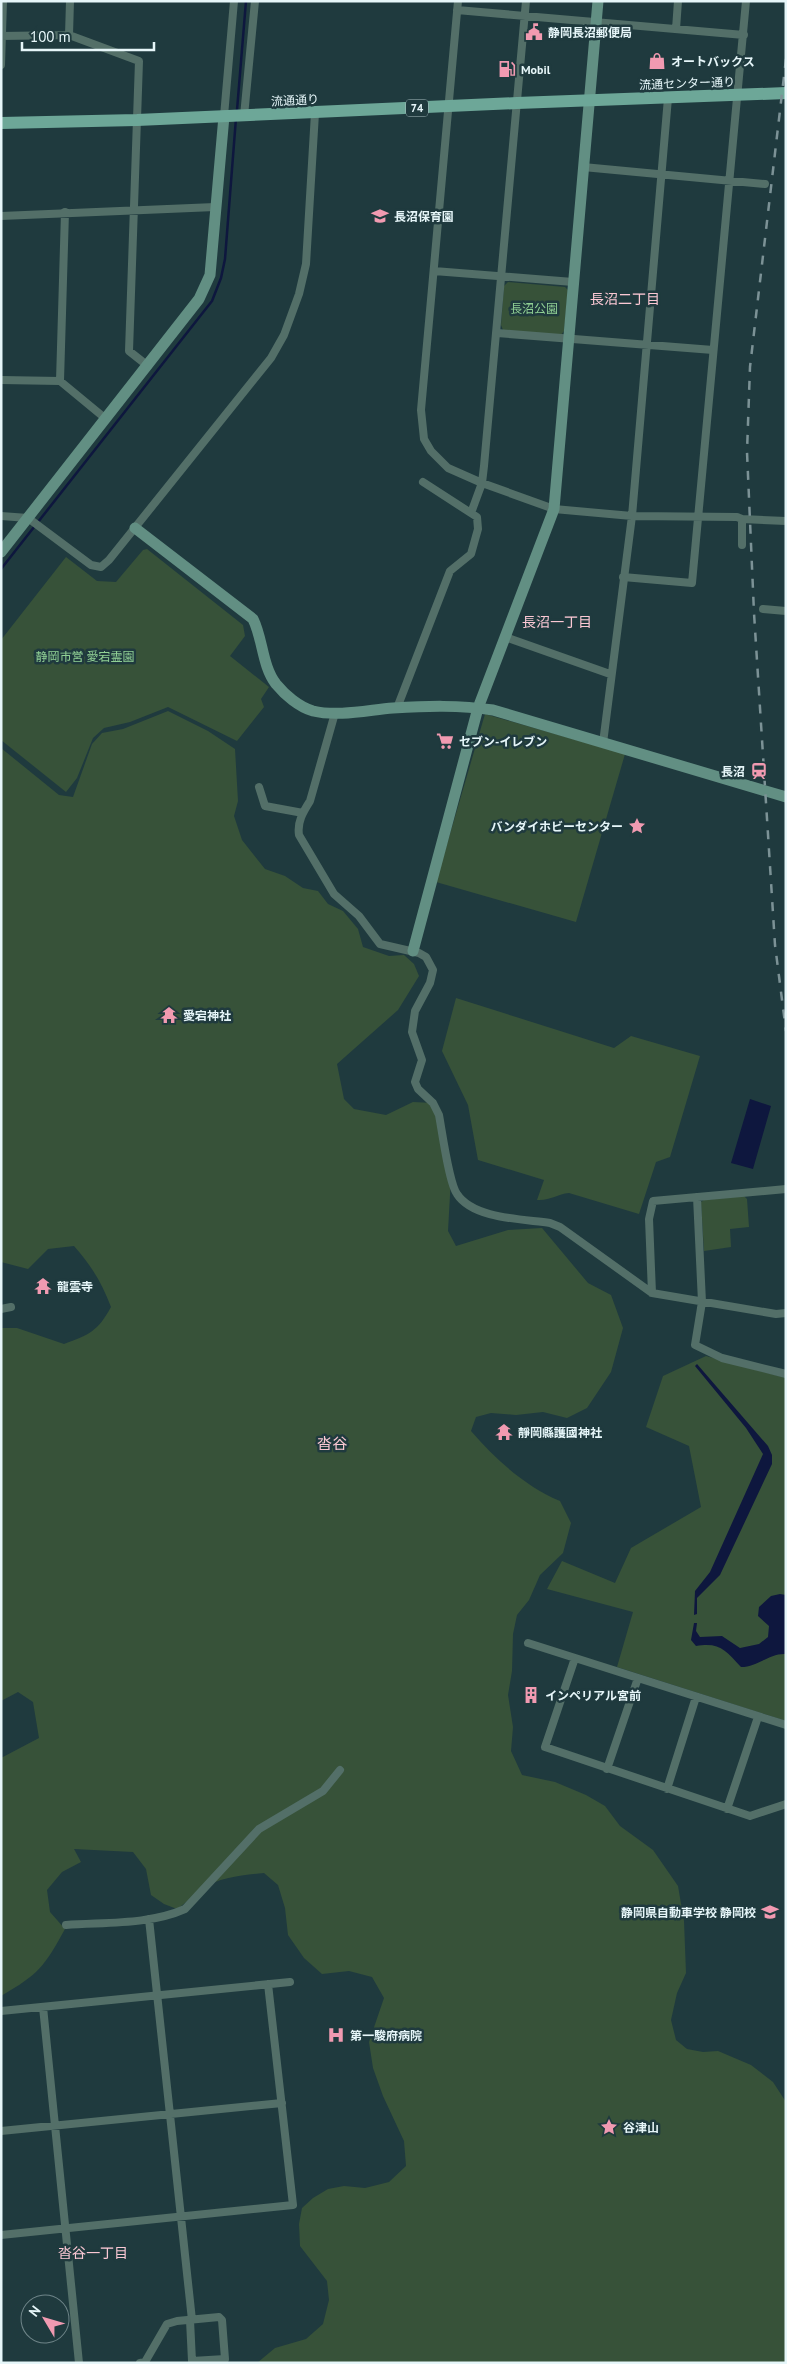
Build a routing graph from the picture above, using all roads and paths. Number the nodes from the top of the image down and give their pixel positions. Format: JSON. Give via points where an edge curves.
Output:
{"nodes":[{"id":1,"x":3,"y":1,"type":"edge"},
{"id":2,"x":70,"y":1,"type":"edge"},
{"id":3,"x":234,"y":1,"type":"edge"},
{"id":4,"x":255,"y":1,"type":"edge"},
{"id":5,"x":458,"y":1,"type":"edge"},
{"id":6,"x":526,"y":1,"type":"edge"},
{"id":7,"x":598,"y":1,"type":"edge"},
{"id":8,"x":678,"y":1,"type":"edge"},
{"id":9,"x":746,"y":1,"type":"edge"},
{"id":10,"x":457,"y":10,"type":"junction"},
{"id":11,"x":525,"y":15,"type":"junction"},
{"id":12,"x":596,"y":21,"type":"junction"},
{"id":13,"x":676,"y":29,"type":"junction"},
{"id":14,"x":69,"y":35,"type":"junction"},
{"id":15,"x":744,"y":35,"type":"junction"},
{"id":16,"x":2,"y":36,"type":"edge"},
{"id":17,"x":1,"y":65,"type":"edge"},
{"id":18,"x":786,"y":93,"type":"edge"},
{"id":19,"x":738,"y":96,"type":"junction"},
{"id":20,"x":668,"y":98,"type":"junction"},
{"id":21,"x":590,"y":100,"type":"junction"},
{"id":22,"x":517,"y":102,"type":"junction"},
{"id":23,"x":448,"y":106,"type":"junction"},
{"id":24,"x":314,"y":112,"type":"junction"},
{"id":25,"x":226,"y":116,"type":"junction"},
{"id":26,"x":244,"y":116,"type":"junction"},
{"id":27,"x":137,"y":120,"type":"junction"},
{"id":28,"x":1,"y":123,"type":"edge"},
{"id":29,"x":583,"y":167,"type":"junction"},
{"id":30,"x":662,"y":174,"type":"junction"},
{"id":31,"x":730,"y":182,"type":"junction"},
{"id":32,"x":765,"y":184,"type":"dead end"},
{"id":33,"x":215,"y":207,"type":"junction"},
{"id":34,"x":134,"y":210,"type":"junction"},
{"id":35,"x":66,"y":212,"type":"junction"},
{"id":36,"x":1,"y":216,"type":"edge"},
{"id":37,"x":434,"y":271,"type":"junction"},
{"id":38,"x":500,"y":275,"type":"junction"},
{"id":39,"x":573,"y":282,"type":"junction"},
{"id":40,"x":497,"y":333,"type":"junction"},
{"id":41,"x":568,"y":337,"type":"junction"},
{"id":42,"x":648,"y":345,"type":"junction"},
{"id":43,"x":713,"y":350,"type":"junction"},
{"id":44,"x":148,"y":366,"type":"junction"},
{"id":45,"x":1,"y":380,"type":"edge"},
{"id":46,"x":60,"y":381,"type":"junction"},
{"id":47,"x":106,"y":419,"type":"junction"},
{"id":48,"x":423,"y":482,"type":"dead end"},
{"id":49,"x":482,"y":483,"type":"junction"},
{"id":50,"x":554,"y":509,"type":"junction"},
{"id":51,"x":471,"y":512,"type":"junction"},
{"id":52,"x":1,"y":516,"type":"edge"},
{"id":53,"x":632,"y":516,"type":"junction"},
{"id":54,"x":699,"y":516,"type":"junction"},
{"id":55,"x":742,"y":519,"type":"junction"},
{"id":56,"x":30,"y":520,"type":"junction"},
{"id":57,"x":786,"y":521,"type":"edge"},
{"id":58,"x":135,"y":528,"type":"junction"},
{"id":59,"x":742,"y":545,"type":"dead end"},
{"id":60,"x":1,"y":552,"type":"edge"},
{"id":61,"x":623,"y":577,"type":"junction"},
{"id":62,"x":763,"y":609,"type":"dead end"},
{"id":63,"x":786,"y":612,"type":"edge"},
{"id":64,"x":506,"y":636,"type":"junction"},
{"id":65,"x":610,"y":674,"type":"junction"},
{"id":66,"x":398,"y":708,"type":"junction"},
{"id":67,"x":478,"y":708,"type":"junction"},
{"id":68,"x":335,"y":713,"type":"junction"},
{"id":69,"x":603,"y":743,"type":"junction"},
{"id":70,"x":258,"y":787,"type":"dead end"},
{"id":71,"x":786,"y":797,"type":"edge"},
{"id":72,"x":302,"y":813,"type":"junction"},
{"id":73,"x":413,"y":951,"type":"junction"},
{"id":74,"x":786,"y":1189,"type":"edge"},
{"id":75,"x":697,"y":1197,"type":"junction"},
{"id":76,"x":652,"y":1294,"type":"junction"},
{"id":77,"x":702,"y":1302,"type":"junction"},
{"id":78,"x":11,"y":1307,"type":"dead end"},
{"id":79,"x":1,"y":1309,"type":"edge"},
{"id":80,"x":786,"y":1313,"type":"edge"},
{"id":81,"x":786,"y":1374,"type":"edge"},
{"id":82,"x":528,"y":1643,"type":"dead end"},
{"id":83,"x":575,"y":1658,"type":"junction"},
{"id":84,"x":638,"y":1678,"type":"junction"},
{"id":85,"x":696,"y":1697,"type":"junction"},
{"id":86,"x":758,"y":1717,"type":"junction"},
{"id":87,"x":786,"y":1725,"type":"edge"},
{"id":88,"x":607,"y":1769,"type":"junction"},
{"id":89,"x":340,"y":1770,"type":"dead end"},
{"id":90,"x":667,"y":1789,"type":"junction"},
{"id":91,"x":786,"y":1804,"type":"edge"},
{"id":92,"x":727,"y":1809,"type":"junction"},
{"id":93,"x":149,"y":1919,"type":"junction"},
{"id":94,"x":66,"y":1925,"type":"dead end"},
{"id":95,"x":290,"y":1982,"type":"dead end"},
{"id":96,"x":268,"y":1984,"type":"junction"},
{"id":97,"x":156,"y":1996,"type":"junction"},
{"id":98,"x":43,"y":2007,"type":"junction"},
{"id":99,"x":1,"y":2011,"type":"edge"},
{"id":100,"x":282,"y":2103,"type":"junction"},
{"id":101,"x":169,"y":2114,"type":"junction"},
{"id":102,"x":55,"y":2126,"type":"junction"},
{"id":103,"x":1,"y":2131,"type":"edge"},
{"id":104,"x":181,"y":2217,"type":"junction"},
{"id":105,"x":66,"y":2228,"type":"junction"},
{"id":106,"x":1,"y":2235,"type":"edge"},
{"id":107,"x":191,"y":2320,"type":"junction"},
{"id":108,"x":79,"y":2363,"type":"edge"},
{"id":109,"x":140,"y":2363,"type":"edge"}],
"edges":[{"from":1,"to":16,"type":"street"},
{"from":2,"to":14,"type":"street"},
{"from":3,"to":25,"type":"street"},
{"from":4,"to":26,"type":"street"},
{"from":5,"to":10,"type":"street"},
{"from":6,"to":11,"type":"street"},
{"from":7,"to":12,"type":"street"},
{"from":8,"to":13,"type":"street"},
{"from":9,"to":15,"type":"street"},
{"from":10,"to":11,"type":"street"},
{"from":10,"to":23,"type":"street"},
{"from":11,"to":12,"type":"street"},
{"from":11,"to":22,"type":"street"},
{"from":12,"to":13,"type":"street"},
{"from":12,"to":21,"type":"street"},
{"from":13,"to":15,"type":"street"},
{"from":14,"to":16,"type":"street"},
{"from":14,"to":27,"type":"street","via":[[139,61]]},
{"from":15,"to":19,"type":"street"},
{"from":16,"to":17,"type":"street"},
{"from":18,"to":19,"type":"main road","name":"流通センター通り","number":"74"},
{"from":19,"to":20,"type":"main road","name":"流通センター通り","number":"74"},
{"from":19,"to":31,"type":"street"},
{"from":20,"to":21,"type":"main road","name":"流通センター通り","number":"74"},
{"from":20,"to":30,"type":"street"},
{"from":21,"to":22,"type":"main road","name":"流通通り","number":"74"},
{"from":21,"to":29,"type":"street"},
{"from":22,"to":23,"type":"main road","name":"流通通り","number":"74"},
{"from":22,"to":38,"type":"street"},
{"from":23,"to":24,"type":"main road","name":"流通通り","number":"74"},
{"from":23,"to":37,"type":"street"},
{"from":24,"to":26,"type":"main road","name":"流通通り","number":"74"},
{"from":24,"to":58,"type":"street","via":[[306,264],[284,335],[271,358]]},
{"from":25,"to":26,"type":"main road","name":"流通通り","number":"74"},
{"from":25,"to":27,"type":"main road","name":"流通通り","number":"74"},
{"from":25,"to":33,"type":"street"},
{"from":27,"to":28,"type":"main road","name":"流通通り","number":"74"},
{"from":27,"to":34,"type":"street"},
{"from":29,"to":30,"type":"street"},
{"from":29,"to":39,"type":"street"},
{"from":30,"to":31,"type":"street"},
{"from":30,"to":42,"type":"street"},
{"from":31,"to":32,"type":"street"},
{"from":31,"to":43,"type":"street"},
{"from":33,"to":34,"type":"street"},
{"from":33,"to":44,"type":"street","via":[[210,275],[200,299]]},
{"from":34,"to":35,"type":"street"},
{"from":34,"to":44,"type":"street","via":[[129,351]]},
{"from":35,"to":36,"type":"street"},
{"from":35,"to":46,"type":"street"},
{"from":37,"to":38,"type":"street"},
{"from":37,"to":49,"type":"street","via":[[421,426],[424,439],[439,460],[457,473]]},
{"from":38,"to":39,"type":"street"},
{"from":38,"to":40,"type":"street"},
{"from":39,"to":41,"type":"street"},
{"from":40,"to":41,"type":"street"},
{"from":40,"to":49,"type":"street"},
{"from":41,"to":42,"type":"street"},
{"from":41,"to":50,"type":"street"},
{"from":42,"to":43,"type":"street"},
{"from":42,"to":53,"type":"street"},
{"from":43,"to":54,"type":"street"},
{"from":44,"to":47,"type":"street"},
{"from":45,"to":46,"type":"street"},
{"from":46,"to":47,"type":"street"},
{"from":47,"to":56,"type":"street"},
{"from":48,"to":51,"type":"street"},
{"from":49,"to":50,"type":"street"},
{"from":49,"to":51,"type":"street"},
{"from":50,"to":53,"type":"street"},
{"from":50,"to":64,"type":"street"},
{"from":51,"to":66,"type":"street","via":[[478,521],[474,547],[471,554],[450,571]]},
{"from":52,"to":56,"type":"street"},
{"from":53,"to":54,"type":"street"},
{"from":53,"to":61,"type":"street"},
{"from":54,"to":55,"type":"street"},
{"from":54,"to":61,"type":"street","via":[[692,583]]},
{"from":55,"to":57,"type":"street"},
{"from":55,"to":59,"type":"street"},
{"from":56,"to":58,"type":"street","via":[[91,565],[101,567]]},
{"from":56,"to":60,"type":"street"},
{"from":58,"to":68,"type":"street","via":[[253,619],[270,673],[283,691],[304,708]]},
{"from":61,"to":65,"type":"street"},
{"from":62,"to":63,"type":"street"},
{"from":64,"to":65,"type":"street"},
{"from":64,"to":67,"type":"street"},
{"from":65,"to":69,"type":"street"},
{"from":66,"to":67,"type":"street","via":[[446,705]]},
{"from":66,"to":68,"type":"street"},
{"from":67,"to":69,"type":"street","via":[[523,718]]},
{"from":67,"to":73,"type":"street"},
{"from":68,"to":72,"type":"street","via":[[310,801]]},
{"from":69,"to":71,"type":"street"},
{"from":70,"to":72,"type":"street","via":[[270,809]]},
{"from":72,"to":73,"type":"street","via":[[299,835],[334,894],[359,916],[380,944]]},
{"from":73,"to":76,"type":"street","via":[[426,957],[433,970],[412,1021],[414,1041],[422,1060],[415,1082],[439,1115],[455,1193],[464,1204],[481,1212],[560,1227]]},
{"from":74,"to":75,"type":"street"},
{"from":75,"to":76,"type":"street","via":[[653,1200],[649,1219]]},
{"from":75,"to":77,"type":"street"},
{"from":76,"to":77,"type":"street"},
{"from":77,"to":80,"type":"street"},
{"from":77,"to":81,"type":"street","via":[[695,1345],[722,1358]]},
{"from":78,"to":79,"type":"street"},
{"from":82,"to":83,"type":"street"},
{"from":83,"to":84,"type":"street"},
{"from":83,"to":88,"type":"street","via":[[544,1747]]},
{"from":84,"to":85,"type":"street"},
{"from":84,"to":88,"type":"street"},
{"from":85,"to":86,"type":"street"},
{"from":85,"to":90,"type":"street"},
{"from":86,"to":87,"type":"street"},
{"from":86,"to":92,"type":"street"},
{"from":88,"to":90,"type":"street"},
{"from":89,"to":93,"type":"street","via":[[323,1791],[259,1829],[185,1909],[170,1916]]},
{"from":90,"to":92,"type":"street"},
{"from":91,"to":92,"type":"street","via":[[750,1816]]},
{"from":93,"to":94,"type":"street"},
{"from":93,"to":97,"type":"street"},
{"from":95,"to":96,"type":"street"},
{"from":96,"to":97,"type":"street"},
{"from":96,"to":100,"type":"street"},
{"from":97,"to":98,"type":"street"},
{"from":97,"to":101,"type":"street"},
{"from":98,"to":99,"type":"street"},
{"from":98,"to":102,"type":"street"},
{"from":100,"to":101,"type":"street"},
{"from":100,"to":104,"type":"street","via":[[292,2205]]},
{"from":101,"to":102,"type":"street"},
{"from":101,"to":104,"type":"street"},
{"from":102,"to":103,"type":"street"},
{"from":102,"to":105,"type":"street"},
{"from":104,"to":105,"type":"street"},
{"from":104,"to":107,"type":"street"},
{"from":105,"to":106,"type":"street"},
{"from":105,"to":108,"type":"street"},
{"from":107,"to":107,"type":"street","via":[[222,2320],[225,2359],[192,2361]]},
{"from":107,"to":109,"type":"street","via":[[167,2324],[145,2362]]}]}
